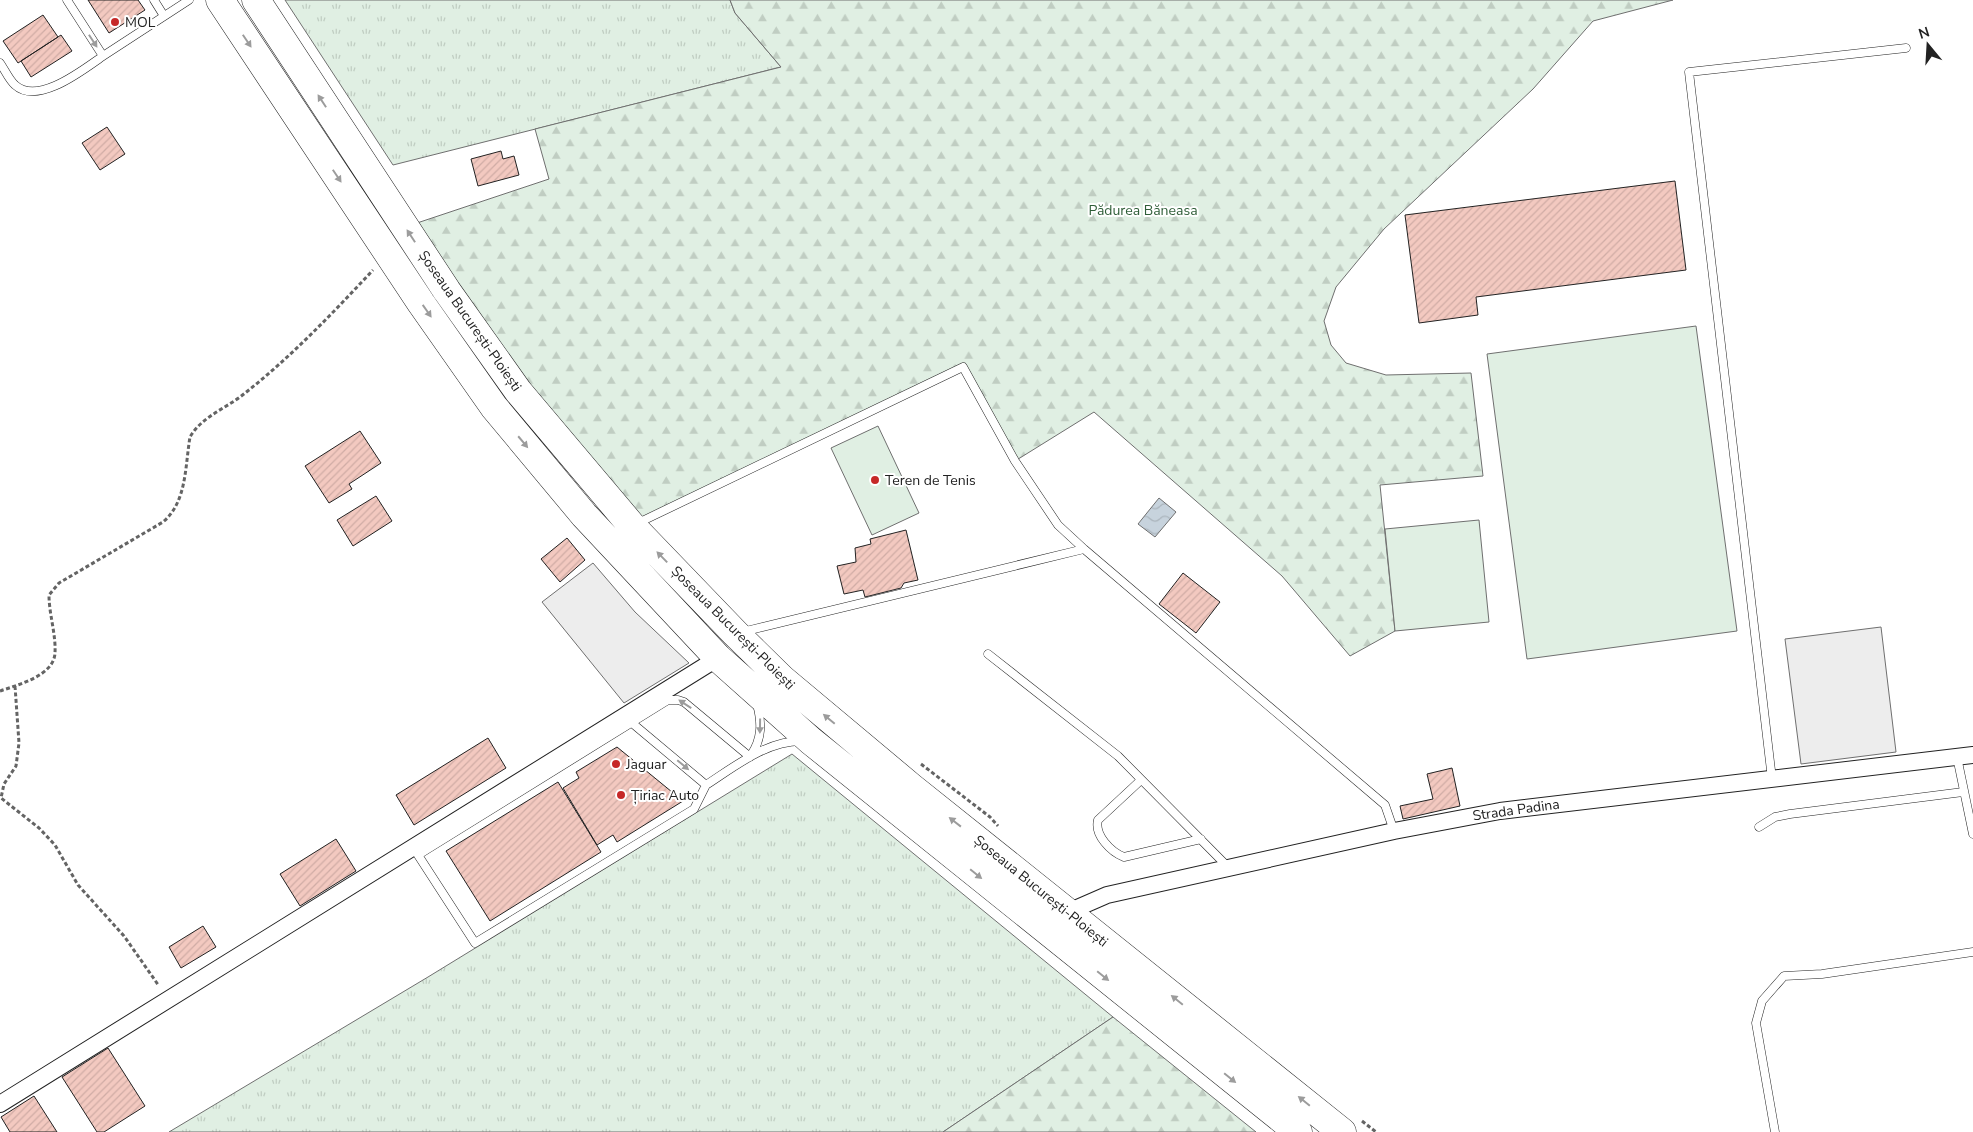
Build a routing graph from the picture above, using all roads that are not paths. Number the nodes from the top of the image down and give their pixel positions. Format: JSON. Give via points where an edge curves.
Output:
{"nodes":[{"id":1,"x":67,"y":0,"type":"edge"},
{"id":2,"x":154,"y":0,"type":"edge"},
{"id":3,"x":189,"y":0,"type":"edge"},
{"id":4,"x":220,"y":0,"type":"edge"},
{"id":5,"x":256,"y":0,"type":"edge"},
{"id":6,"x":164,"y":16,"type":"junction"},
{"id":7,"x":1906,"y":48,"type":"dead end"},
{"id":8,"x":104,"y":56,"type":"junction"},
{"id":9,"x":0,"y":63,"type":"edge"},
{"id":10,"x":632,"y":526,"type":"junction"},
{"id":11,"x":1084,"y":549,"type":"junction"},
{"id":12,"x":735,"y":633,"type":"junction"},
{"id":13,"x":988,"y":654,"type":"dead end"},
{"id":14,"x":718,"y":658,"type":"junction"},
{"id":15,"x":754,"y":692,"type":"junction"},
{"id":16,"x":632,"y":723,"type":"junction"},
{"id":17,"x":810,"y":741,"type":"junction"},
{"id":18,"x":1973,"y":755,"type":"edge"},
{"id":19,"x":750,"y":757,"type":"junction"},
{"id":20,"x":1956,"y":758,"type":"junction"},
{"id":21,"x":1772,"y":779,"type":"junction"},
{"id":22,"x":1141,"y":780,"type":"junction"},
{"id":23,"x":706,"y":785,"type":"junction"},
{"id":24,"x":1963,"y":792,"type":"junction"},
{"id":25,"x":1758,"y":826,"type":"dead end"},
{"id":26,"x":1394,"y":831,"type":"junction"},
{"id":27,"x":1973,"y":834,"type":"edge"},
{"id":28,"x":1201,"y":839,"type":"junction"},
{"id":29,"x":1229,"y":868,"type":"junction"},
{"id":30,"x":1068,"y":912,"type":"junction"},
{"id":31,"x":1973,"y":952,"type":"edge"},
{"id":32,"x":0,"y":1104,"type":"edge"},
{"id":33,"x":1351,"y":1126,"type":"edge"},
{"id":34,"x":1298,"y":1132,"type":"edge"},
{"id":35,"x":1775,"y":1132,"type":"edge"}],
"edges":[{"from":1,"to":8,"type":"lane","one_way":true},
{"from":2,"to":6,"type":"lane"},
{"from":3,"to":6,"type":"lane"},
{"from":4,"to":14,"type":"highway","name":"Șoseaua București-Ploiești","one_way":true,"via":[[494,407],[584,515]]},
{"from":10,"to":5,"type":"highway","name":"Șoseaua București-Ploiești","one_way":true,"via":[[518,391],[447,291]]},
{"from":6,"to":8,"type":"lane"},
{"from":7,"to":21,"type":"lane","via":[[1689,72]]},
{"from":8,"to":9,"type":"lane","via":[[57,86],[39,91],[14,85]]},
{"from":10,"to":11,"type":"lane","via":[[963,367],[1015,461],[1058,525]]},
{"from":12,"to":10,"type":"highway","name":"Șoseaua București-Ploiești","one_way":true},
{"from":11,"to":12,"type":"lane"},
{"from":11,"to":26,"type":"lane","via":[[1385,805]]},
{"from":30,"to":12,"type":"highway","name":"Șoseaua București-Ploiești","one_way":true,"via":[[782,679]]},
{"from":13,"to":22,"type":"lane","via":[[1118,756]]},
{"from":14,"to":15,"type":"highway","name":"Șoseaua București-Ploiești"},
{"from":14,"to":32,"type":"street"},
{"from":15,"to":17,"type":"highway","name":"Șoseaua București-Ploiești"},
{"from":15,"to":19,"type":"lane","one_way":true,"via":[[760,729],[757,747]]},
{"from":19,"to":16,"type":"lane","one_way":true,"via":[[678,700],[668,700]]},
{"from":16,"to":23,"type":"lane","one_way":true},
{"from":16,"to":23,"type":"lane","via":[[418,855],[475,943],[694,809]]},
{"from":17,"to":19,"type":"lane","via":[[787,742]]},
{"from":17,"to":34,"type":"highway","name":"Șoseaua București-Ploiești","one_way":true},
{"from":18,"to":20,"type":"street","name":"Strada Padina"},
{"from":19,"to":23,"type":"lane"},
{"from":20,"to":21,"type":"street","name":"Strada Padina"},
{"from":20,"to":24,"type":"lane"},
{"from":21,"to":26,"type":"street","name":"Strada Padina","via":[[1500,811]]},
{"from":22,"to":28,"type":"lane"},
{"from":22,"to":28,"type":"lane","via":[[1098,820],[1098,831],[1113,852],[1124,857]]},
{"from":24,"to":25,"type":"lane","via":[[1790,814]]},
{"from":24,"to":27,"type":"lane"},
{"from":26,"to":29,"type":"street","name":"Strada Padina"},
{"from":28,"to":29,"type":"lane"},
{"from":29,"to":30,"type":"street","name":"Strada Padina","via":[[1107,895]]},
{"from":33,"to":30,"type":"highway","name":"Șoseaua București-Ploiești","one_way":true},
{"from":31,"to":35,"type":"lane","via":[[1822,974],[1784,976],[1762,1001],[1756,1023]]}]}
